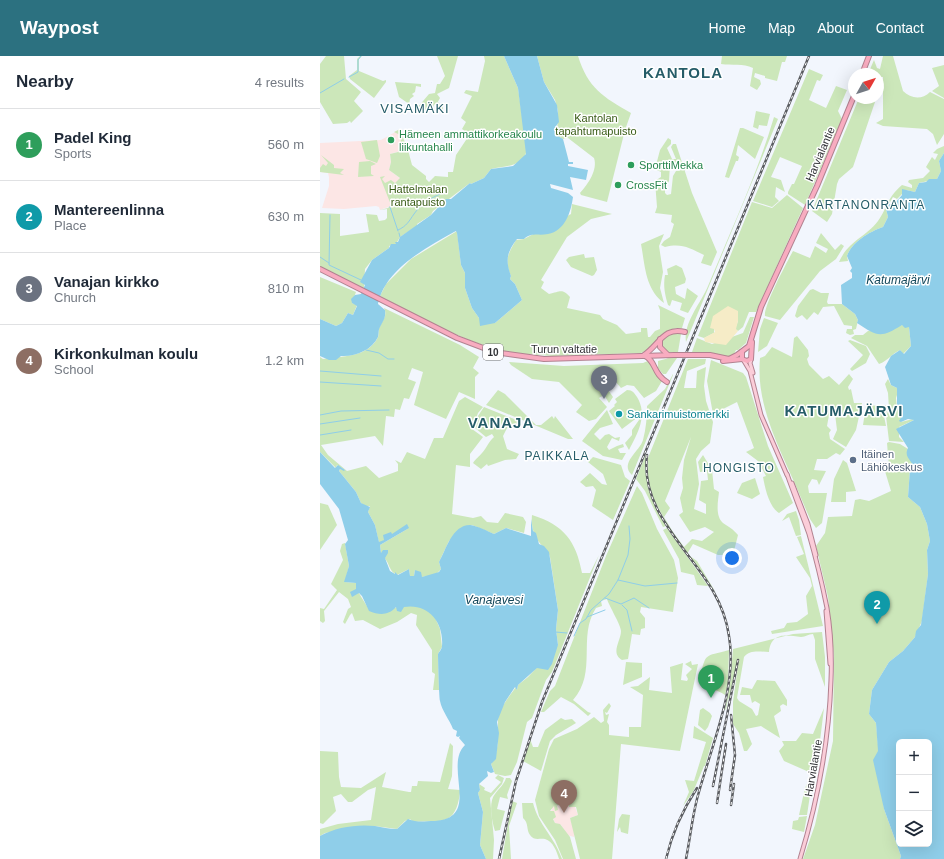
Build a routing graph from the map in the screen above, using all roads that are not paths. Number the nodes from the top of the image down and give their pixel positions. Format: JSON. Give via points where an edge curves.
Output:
{"nodes":[{"id":1,"x":869,"y":56,"type":"edge"},
{"id":2,"x":864,"y":68,"type":"edge"},
{"id":3,"x":851,"y":104,"type":"edge"},
{"id":4,"x":320,"y":269,"type":"edge"},
{"id":5,"x":761,"y":307,"type":"junction"},
{"id":6,"x":685,"y":332,"type":"dead end"},
{"id":7,"x":660,"y":339,"type":"junction"},
{"id":8,"x":743,"y":351,"type":"junction"},
{"id":9,"x":752,"y":353,"type":"junction"},
{"id":10,"x":643,"y":355,"type":"junction"},
{"id":11,"x":657,"y":355,"type":"junction"},
{"id":12,"x":668,"y":355,"type":"junction"},
{"id":13,"x":696,"y":355,"type":"junction"},
{"id":14,"x":743,"y":359,"type":"junction"},
{"id":15,"x":751,"y":359,"type":"junction"},
{"id":16,"x":654,"y":367,"type":"junction"},
{"id":17,"x":667,"y":382,"type":"dead end"},
{"id":18,"x":756,"y":397,"type":"junction"},
{"id":19,"x":800,"y":859,"type":"edge"}],
"edges":[{"from":1,"to":2,"type":"highway"},
{"from":3,"to":5,"type":"highway","name":"Harvialantie","via":[[817,186]]},
{"from":4,"to":10,"type":"highway","name":"Turun valtatie","number":"10","via":[[457,338],[494,352],[544,359]]},
{"from":5,"to":8,"type":"highway","name":"Harvialantie","via":[[748,346]]},
{"from":5,"to":9,"type":"highway","name":"Harvialantie","via":[[752,341]]},
{"from":6,"to":7,"type":"highway","via":[[669,332]]},
{"from":7,"to":10,"type":"highway"},
{"from":7,"to":12,"type":"highway","via":[[661,350]]},
{"from":8,"to":9,"type":"highway"},
{"from":8,"to":13,"type":"highway","name":"Turun valtatie","number":"10","via":[[726,359]]},
{"from":8,"to":14,"type":"highway"},
{"from":9,"to":15,"type":"highway"},
{"from":10,"to":11,"type":"highway","name":"Turun valtatie","number":"10"},
{"from":10,"to":16,"type":"highway","via":[[649,358]]},
{"from":11,"to":12,"type":"highway","name":"Turun valtatie","number":"10"},
{"from":11,"to":16,"type":"highway"},
{"from":12,"to":13,"type":"highway","name":"Turun valtatie","number":"10","bridge":true},
{"from":13,"to":14,"type":"highway","name":"Turun valtatie","number":"10","via":[[725,361]]},
{"from":14,"to":15,"type":"highway","number":"10"},
{"from":14,"to":18,"type":"main road","name":"Harvialantie","via":[[750,371]]},
{"from":15,"to":18,"type":"main road","name":"Harvialantie"},
{"from":16,"to":17,"type":"highway","via":[[659,376]]},
{"from":18,"to":19,"type":"main road","name":"Harvialantie","via":[[808,533],[824,594],[831,642],[826,752],[814,812]]}]}
